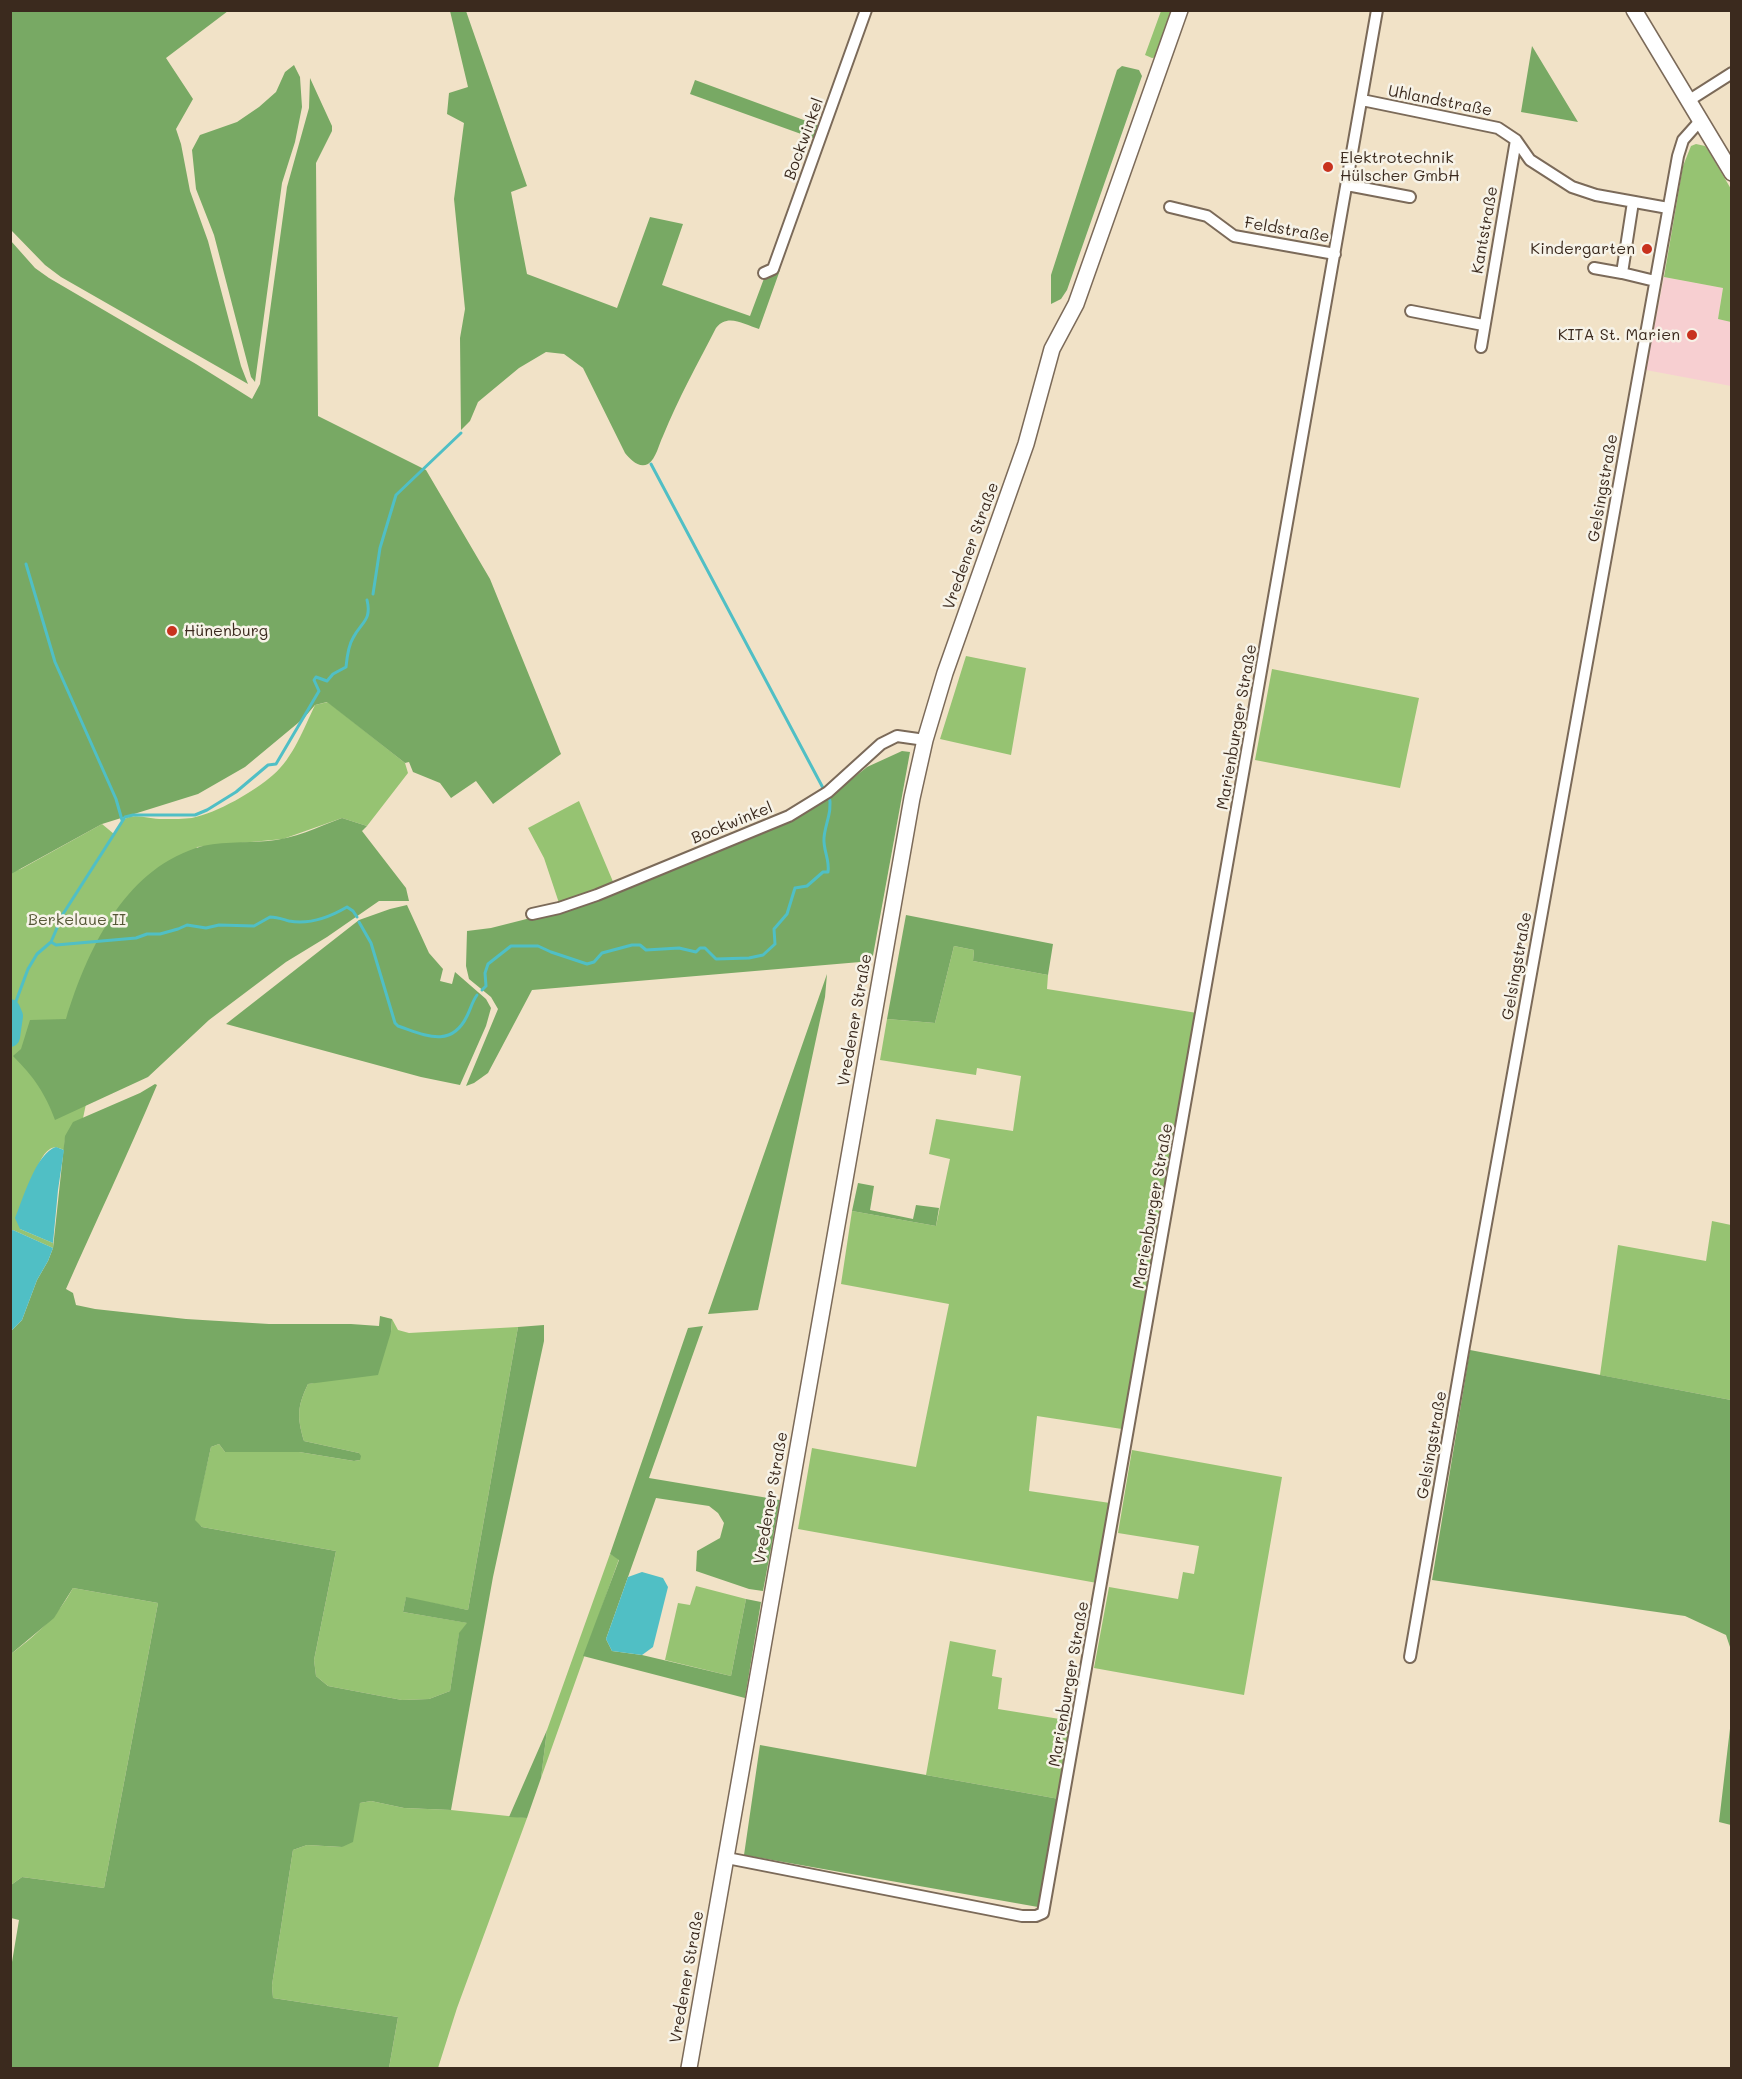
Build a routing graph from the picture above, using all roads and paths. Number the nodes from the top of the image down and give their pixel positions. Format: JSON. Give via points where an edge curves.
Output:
{"nodes":[{"id":1,"x":866,"y":10,"type":"edge"},
{"id":2,"x":1180,"y":10,"type":"edge"},
{"id":3,"x":1377,"y":10,"type":"edge"},
{"id":4,"x":1634,"y":10,"type":"edge"},
{"id":5,"x":1731,"y":73,"type":"edge"},
{"id":6,"x":1362,"y":100,"type":"junction"},
{"id":7,"x":1688,"y":101,"type":"junction"},
{"id":8,"x":1700,"y":121,"type":"junction"},
{"id":9,"x":1516,"y":140,"type":"junction"},
{"id":10,"x":1731,"y":172,"type":"edge"},
{"id":11,"x":1347,"y":185,"type":"junction"},
{"id":12,"x":1410,"y":197,"type":"dead end"},
{"id":13,"x":1634,"y":202,"type":"junction"},
{"id":14,"x":1170,"y":207,"type":"dead end"},
{"id":15,"x":1668,"y":208,"type":"junction"},
{"id":16,"x":1335,"y":254,"type":"junction"},
{"id":17,"x":1594,"y":268,"type":"dead end"},
{"id":18,"x":764,"y":273,"type":"dead end"},
{"id":19,"x":1622,"y":273,"type":"junction"},
{"id":20,"x":1655,"y":281,"type":"junction"},
{"id":21,"x":1411,"y":311,"type":"dead end"},
{"id":22,"x":1483,"y":325,"type":"junction"},
{"id":23,"x":1481,"y":347,"type":"dead end"},
{"id":24,"x":925,"y":740,"type":"junction"},
{"id":25,"x":532,"y":914,"type":"dead end"},
{"id":26,"x":1410,"y":1657,"type":"dead end"},
{"id":27,"x":727,"y":1858,"type":"junction"},
{"id":28,"x":689,"y":2068,"type":"edge"}],
"edges":[{"from":1,"to":18,"type":"street","name":"Bockwinkel","via":[[773,269]]},
{"from":2,"to":24,"type":"street","name":"Vredener Straße","via":[[1076,304],[1052,349],[1026,444]]},
{"from":3,"to":6,"type":"street","name":"Marienburger Straße"},
{"from":4,"to":7,"type":"street"},
{"from":5,"to":7,"type":"street"},
{"from":6,"to":9,"type":"street","name":"Uhlandstraße","via":[[1498,128]]},
{"from":6,"to":11,"type":"street","name":"Marienburger Straße"},
{"from":7,"to":8,"type":"street"},
{"from":8,"to":10,"type":"street"},
{"from":8,"to":15,"type":"street","name":"Gelsingstraße","via":[[1683,141]]},
{"from":9,"to":13,"type":"street","name":"Uhlandstraße","via":[[1530,160],[1572,187]]},
{"from":9,"to":22,"type":"street","name":"Kantstraße"},
{"from":11,"to":12,"type":"street"},
{"from":11,"to":16,"type":"street","name":"Marienburger Straße"},
{"from":13,"to":15,"type":"street","name":"Uhlandstraße"},
{"from":13,"to":19,"type":"street"},
{"from":14,"to":16,"type":"street","name":"Feldstraße","via":[[1207,216],[1234,236]]},
{"from":15,"to":20,"type":"street","name":"Gelsingstraße"},
{"from":16,"to":27,"type":"street","name":"Marienburger Straße","via":[[1043,1913],[1022,1916]]},
{"from":17,"to":19,"type":"street"},
{"from":19,"to":20,"type":"street"},
{"from":20,"to":26,"type":"street","name":"Gelsingstraße"},
{"from":21,"to":22,"type":"street"},
{"from":22,"to":23,"type":"street","name":"Kantstraße"},
{"from":24,"to":25,"type":"street","name":"Bockwinkel","via":[[897,736],[881,744],[828,792],[789,816],[597,895]]},
{"from":24,"to":27,"type":"street","name":"Vredener Straße"},
{"from":27,"to":28,"type":"street","name":"Vredener Straße"}]}
